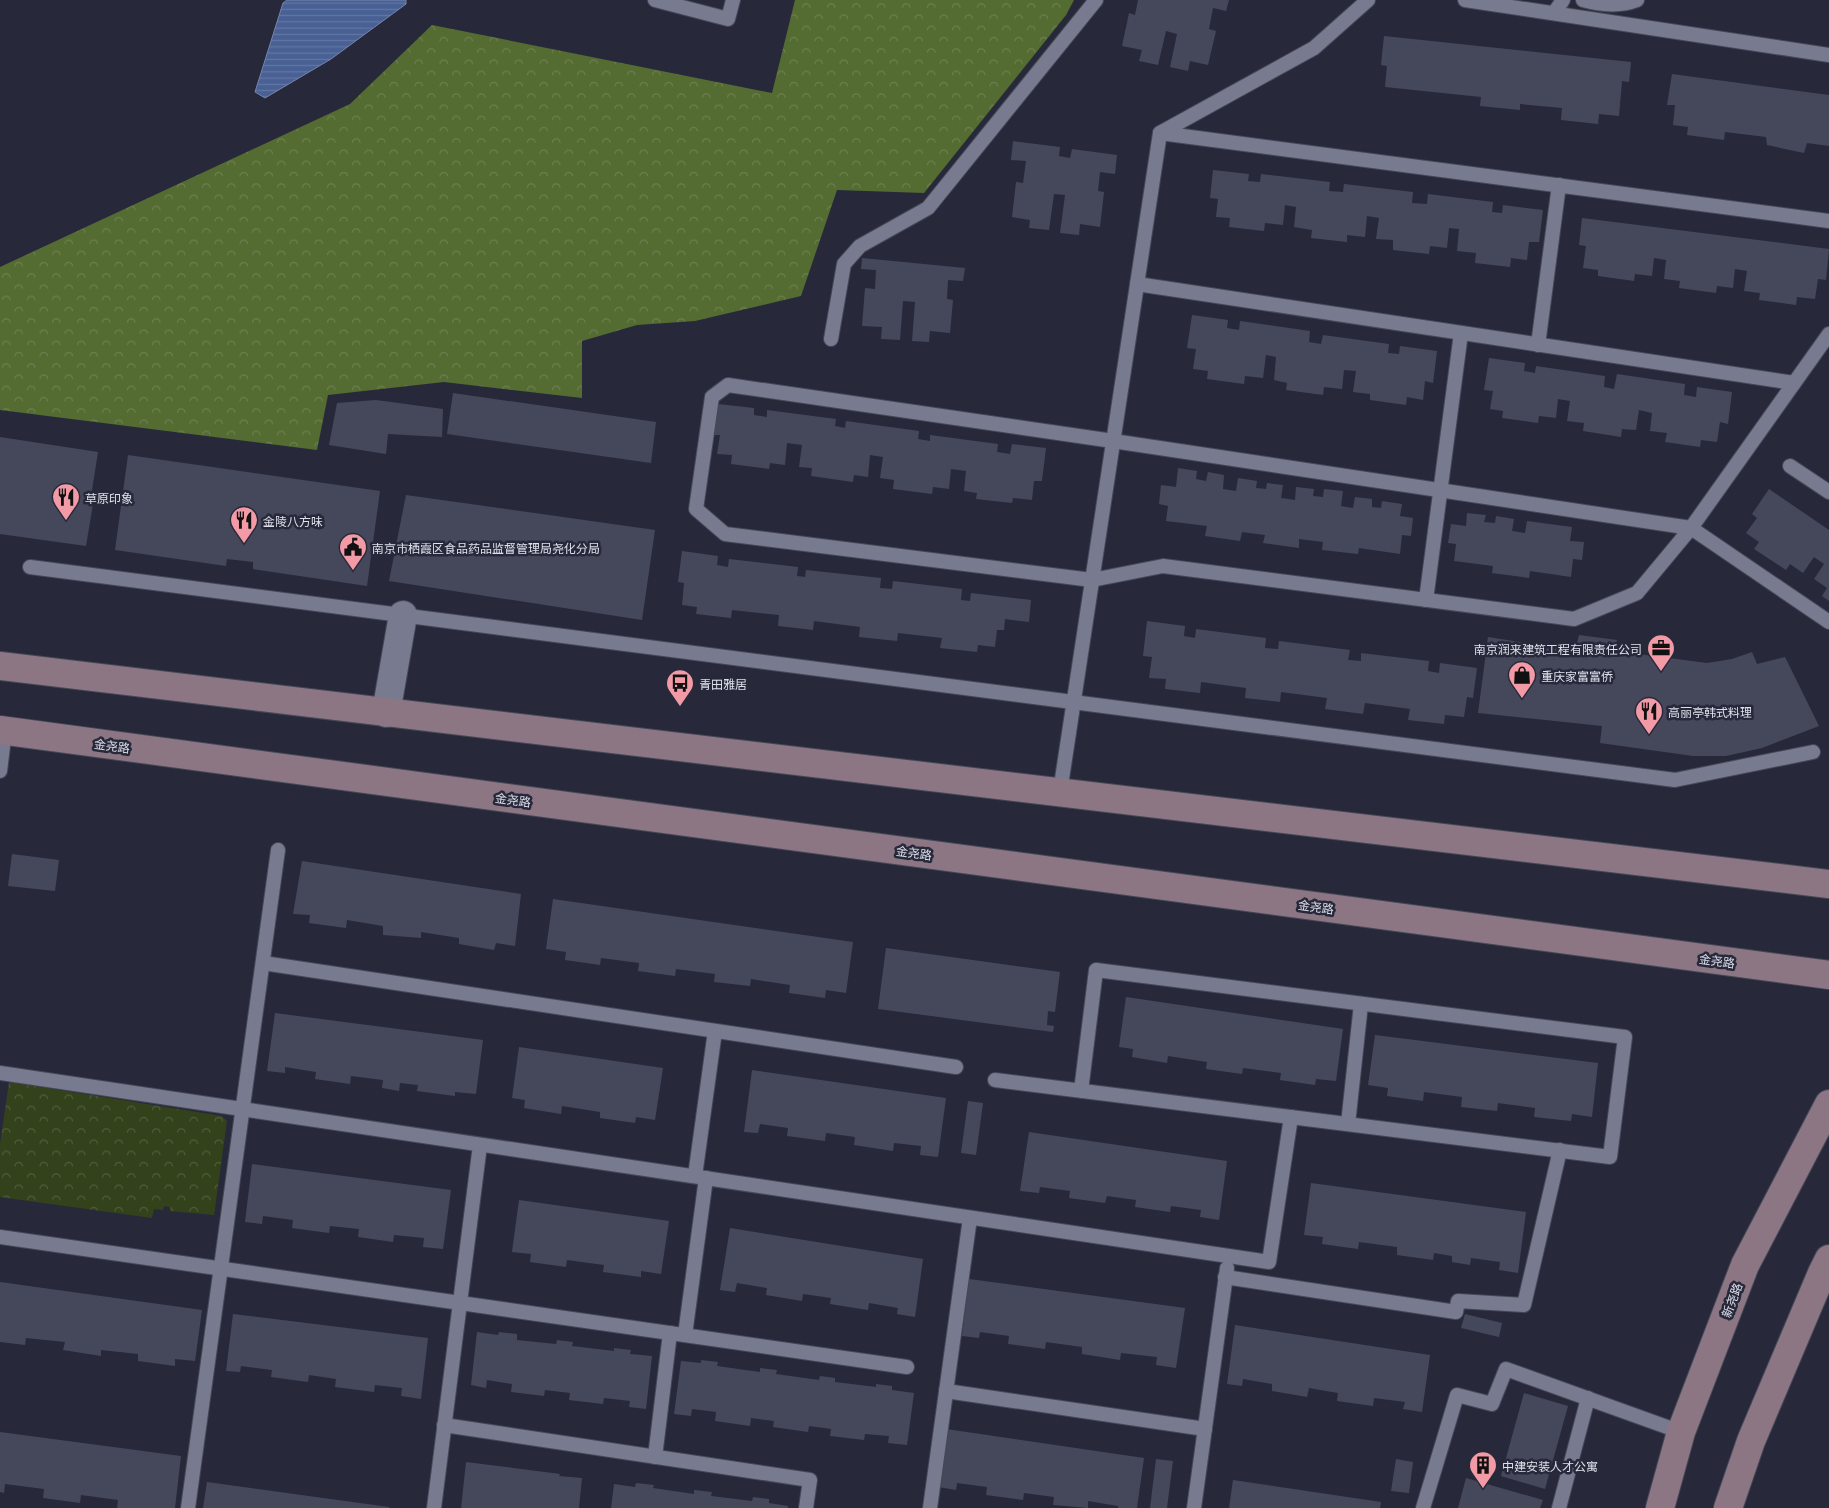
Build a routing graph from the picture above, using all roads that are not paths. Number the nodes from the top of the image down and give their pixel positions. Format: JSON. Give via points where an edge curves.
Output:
{"nodes":[{"id":1,"x":655,"y":0,"type":"edge"},
{"id":2,"x":733,"y":0,"type":"edge"},
{"id":3,"x":1096,"y":0,"type":"edge"},
{"id":4,"x":1368,"y":0,"type":"edge"},
{"id":5,"x":1465,"y":0,"type":"edge"},
{"id":6,"x":1562,"y":0,"type":"edge"},
{"id":7,"x":1583,"y":0,"type":"edge"},
{"id":8,"x":1637,"y":0,"type":"edge"},
{"id":9,"x":1554,"y":13,"type":"junction"},
{"id":10,"x":1829,"y":55,"type":"edge"},
{"id":11,"x":1160,"y":133,"type":"junction"},
{"id":12,"x":1559,"y":185,"type":"junction"},
{"id":13,"x":1829,"y":221,"type":"edge"},
{"id":14,"x":1136,"y":284,"type":"junction"},
{"id":15,"x":1461,"y":333,"type":"junction"},
{"id":16,"x":1829,"y":334,"type":"edge"},
{"id":17,"x":831,"y":339,"type":"dead end"},
{"id":18,"x":1538,"y":345,"type":"junction"},
{"id":19,"x":1794,"y":383,"type":"junction"},
{"id":20,"x":1113,"y":441,"type":"junction"},
{"id":21,"x":1790,"y":466,"type":"dead end"},
{"id":22,"x":1441,"y":491,"type":"junction"},
{"id":23,"x":1829,"y":492,"type":"edge"},
{"id":24,"x":1692,"y":528,"type":"junction"},
{"id":25,"x":30,"y":567,"type":"dead end"},
{"id":26,"x":1092,"y":580,"type":"junction"},
{"id":27,"x":1426,"y":600,"type":"junction"},
{"id":28,"x":403,"y":615,"type":"junction"},
{"id":29,"x":1829,"y":622,"type":"edge"},
{"id":30,"x":0,"y":666,"type":"edge"},
{"id":31,"x":1074,"y":702,"type":"junction"},
{"id":32,"x":386,"y":713,"type":"junction"},
{"id":33,"x":3,"y":730,"type":"edge"},
{"id":34,"x":1813,"y":752,"type":"dead end"},
{"id":35,"x":0,"y":771,"type":"edge"},
{"id":36,"x":1060,"y":792,"type":"junction"},
{"id":37,"x":278,"y":850,"type":"dead end"},
{"id":38,"x":1829,"y":884,"type":"edge"},
{"id":39,"x":263,"y":963,"type":"junction"},
{"id":40,"x":1829,"y":975,"type":"edge"},
{"id":41,"x":1361,"y":1004,"type":"junction"},
{"id":42,"x":715,"y":1031,"type":"junction"},
{"id":43,"x":956,"y":1067,"type":"dead end"},
{"id":44,"x":0,"y":1073,"type":"edge"},
{"id":45,"x":995,"y":1080,"type":"dead end"},
{"id":46,"x":1081,"y":1091,"type":"junction"},
{"id":47,"x":1829,"y":1104,"type":"edge"},
{"id":48,"x":243,"y":1109,"type":"junction"},
{"id":49,"x":1291,"y":1116,"type":"junction"},
{"id":50,"x":1348,"y":1124,"type":"junction"},
{"id":51,"x":480,"y":1145,"type":"junction"},
{"id":52,"x":1560,"y":1150,"type":"junction"},
{"id":53,"x":700,"y":1177,"type":"junction"},
{"id":54,"x":970,"y":1218,"type":"junction"},
{"id":55,"x":0,"y":1238,"type":"edge"},
{"id":56,"x":1228,"y":1256,"type":"junction"},
{"id":57,"x":1829,"y":1259,"type":"edge"},
{"id":58,"x":221,"y":1269,"type":"junction"},
{"id":59,"x":1225,"y":1277,"type":"junction"},
{"id":60,"x":460,"y":1303,"type":"junction"},
{"id":61,"x":670,"y":1333,"type":"junction"},
{"id":62,"x":685,"y":1335,"type":"junction"},
{"id":63,"x":907,"y":1367,"type":"dead end"},
{"id":64,"x":946,"y":1391,"type":"junction"},
{"id":65,"x":1588,"y":1398,"type":"junction"},
{"id":66,"x":444,"y":1426,"type":"junction"},
{"id":67,"x":1205,"y":1429,"type":"junction"},
{"id":68,"x":1681,"y":1432,"type":"junction"},
{"id":69,"x":655,"y":1457,"type":"junction"},
{"id":70,"x":188,"y":1508,"type":"edge"},
{"id":71,"x":434,"y":1508,"type":"edge"},
{"id":72,"x":806,"y":1508,"type":"edge"},
{"id":73,"x":930,"y":1508,"type":"edge"},
{"id":74,"x":1194,"y":1508,"type":"edge"},
{"id":75,"x":1422,"y":1508,"type":"edge"},
{"id":76,"x":1560,"y":1508,"type":"edge"},
{"id":77,"x":1660,"y":1508,"type":"edge"},
{"id":78,"x":1728,"y":1508,"type":"edge"}],
"edges":[{"from":1,"to":2,"type":"lane","via":[[728,19]]},
{"from":3,"to":17,"type":"lane","via":[[928,208],[860,246],[844,264]]},
{"from":4,"to":11,"type":"lane","via":[[1314,48]]},
{"from":5,"to":9,"type":"lane"},
{"from":6,"to":9,"type":"lane"},
{"from":7,"to":8,"type":"lane","via":[[1626,4]]},
{"from":9,"to":10,"type":"lane"},
{"from":11,"to":12,"type":"lane"},
{"from":11,"to":14,"type":"lane"},
{"from":12,"to":13,"type":"lane"},
{"from":12,"to":18,"type":"lane"},
{"from":14,"to":15,"type":"lane"},
{"from":14,"to":20,"type":"lane"},
{"from":15,"to":18,"type":"lane"},
{"from":15,"to":22,"type":"lane"},
{"from":16,"to":19,"type":"lane"},
{"from":18,"to":19,"type":"lane"},
{"from":19,"to":24,"type":"lane"},
{"from":20,"to":22,"type":"lane"},
{"from":20,"to":26,"type":"lane"},
{"from":20,"to":26,"type":"lane","via":[[728,385],[712,397],[696,509],[726,534]]},
{"from":21,"to":23,"type":"lane"},
{"from":22,"to":24,"type":"lane"},
{"from":22,"to":27,"type":"lane"},
{"from":24,"to":27,"type":"lane","via":[[1637,593],[1574,619]]},
{"from":24,"to":29,"type":"lane"},
{"from":25,"to":28,"type":"lane"},
{"from":26,"to":27,"type":"lane","via":[[1163,566]]},
{"from":26,"to":31,"type":"lane"},
{"from":28,"to":31,"type":"lane"},
{"from":28,"to":32,"type":"street"},
{"from":30,"to":32,"type":"main road"},
{"from":31,"to":34,"type":"lane","via":[[1675,780]]},
{"from":31,"to":36,"type":"lane"},
{"from":32,"to":36,"type":"main road"},
{"from":33,"to":35,"type":"lane"},
{"from":33,"to":40,"type":"main road","name":"金尧路"},
{"from":36,"to":38,"type":"main road"},
{"from":37,"to":39,"type":"lane"},
{"from":39,"to":42,"type":"lane"},
{"from":39,"to":48,"type":"lane"},
{"from":41,"to":46,"type":"lane","via":[[1096,970]]},
{"from":41,"to":50,"type":"lane"},
{"from":41,"to":52,"type":"lane","via":[[1625,1037],[1610,1157]]},
{"from":42,"to":43,"type":"lane"},
{"from":42,"to":53,"type":"lane"},
{"from":44,"to":48,"type":"lane"},
{"from":45,"to":46,"type":"lane"},
{"from":46,"to":49,"type":"lane"},
{"from":47,"to":68,"type":"main road","name":"新尧路","via":[[1745,1265]]},
{"from":48,"to":51,"type":"lane"},
{"from":48,"to":58,"type":"lane"},
{"from":49,"to":50,"type":"lane"},
{"from":49,"to":56,"type":"lane","via":[[1269,1262]]},
{"from":50,"to":52,"type":"lane"},
{"from":51,"to":53,"type":"lane"},
{"from":51,"to":60,"type":"lane"},
{"from":52,"to":59,"type":"lane","via":[[1524,1305],[1458,1301],[1456,1312]]},
{"from":53,"to":54,"type":"lane"},
{"from":53,"to":62,"type":"lane"},
{"from":54,"to":56,"type":"lane"},
{"from":54,"to":64,"type":"lane"},
{"from":55,"to":58,"type":"lane"},
{"from":56,"to":59,"type":"lane"},
{"from":57,"to":78,"type":"main road","via":[[1751,1441]]},
{"from":58,"to":60,"type":"lane"},
{"from":58,"to":70,"type":"lane"},
{"from":59,"to":67,"type":"lane"},
{"from":60,"to":61,"type":"lane"},
{"from":60,"to":66,"type":"lane"},
{"from":61,"to":62,"type":"lane"},
{"from":61,"to":69,"type":"lane"},
{"from":62,"to":63,"type":"lane"},
{"from":64,"to":67,"type":"lane"},
{"from":64,"to":73,"type":"lane"},
{"from":65,"to":68,"type":"lane"},
{"from":65,"to":75,"type":"lane","via":[[1506,1369],[1492,1404],[1456,1395]]},
{"from":65,"to":76,"type":"lane"},
{"from":66,"to":69,"type":"lane"},
{"from":66,"to":71,"type":"lane"},
{"from":67,"to":74,"type":"lane"},
{"from":68,"to":77,"type":"main road","name":"新尧路"},
{"from":69,"to":72,"type":"lane","via":[[810,1480]]}]}
